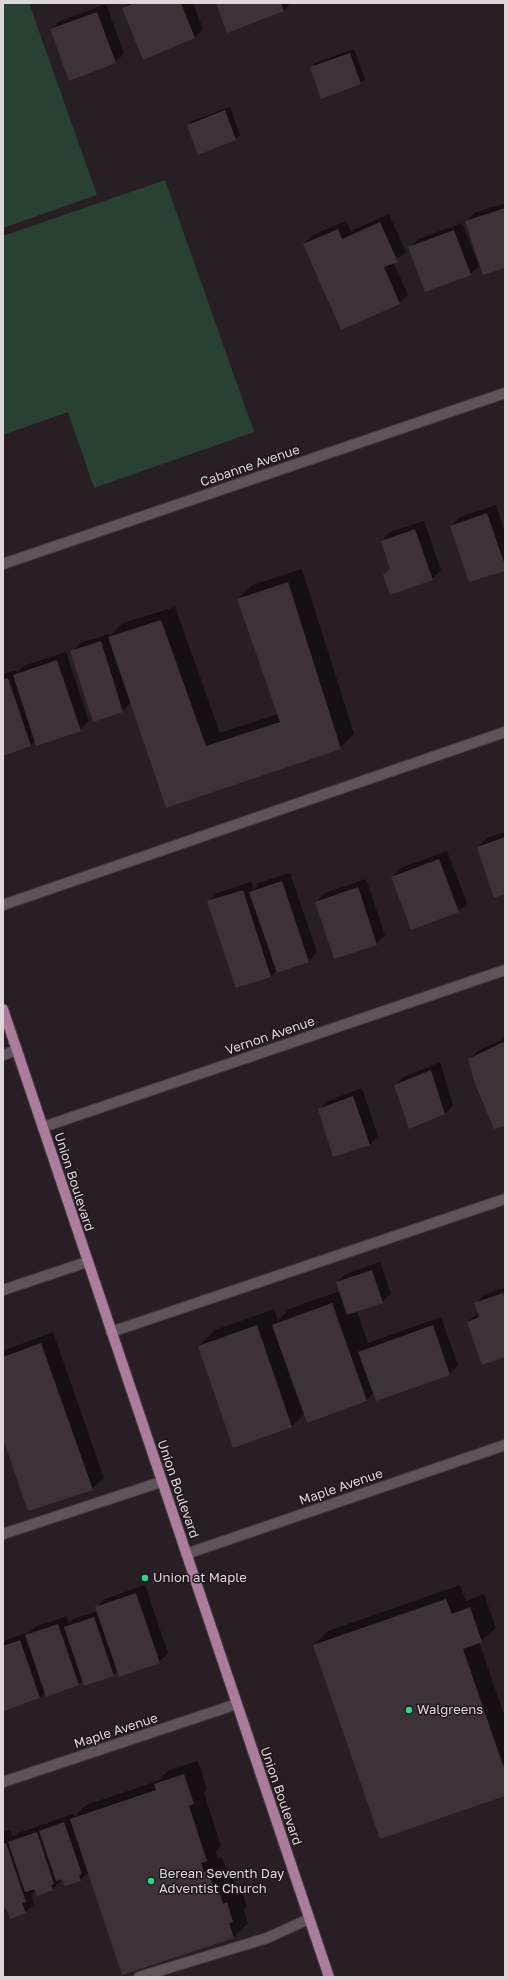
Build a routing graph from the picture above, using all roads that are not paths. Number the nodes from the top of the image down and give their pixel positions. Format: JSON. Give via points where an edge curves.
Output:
{"nodes":[{"id":1,"x":505,"y":393,"type":"edge"},
{"id":2,"x":3,"y":564,"type":"edge"},
{"id":3,"x":505,"y":732,"type":"edge"},
{"id":4,"x":3,"y":905,"type":"edge"},
{"id":5,"x":505,"y":970,"type":"edge"},
{"id":6,"x":3,"y":1009,"type":"edge"},
{"id":7,"x":16,"y":1050,"type":"junction"},
{"id":8,"x":3,"y":1055,"type":"edge"},
{"id":9,"x":43,"y":1127,"type":"junction"},
{"id":10,"x":505,"y":1199,"type":"edge"},
{"id":11,"x":87,"y":1262,"type":"junction"},
{"id":12,"x":3,"y":1290,"type":"edge"},
{"id":13,"x":112,"y":1332,"type":"junction"},
{"id":14,"x":505,"y":1445,"type":"edge"},
{"id":15,"x":161,"y":1482,"type":"junction"},
{"id":16,"x":3,"y":1534,"type":"edge"},
{"id":17,"x":186,"y":1554,"type":"junction"},
{"id":18,"x":236,"y":1704,"type":"junction"},
{"id":19,"x":3,"y":1782,"type":"edge"},
{"id":20,"x":309,"y":1919,"type":"junction"},
{"id":21,"x":139,"y":1977,"type":"edge"},
{"id":22,"x":329,"y":1977,"type":"edge"}],
"edges":[{"from":1,"to":2,"type":"street","name":"Cabanne Avenue"},
{"from":3,"to":4,"type":"street"},
{"from":5,"to":9,"type":"street","name":"Vernon Avenue"},
{"from":6,"to":7,"type":"main road","name":"Union Boulevard"},
{"from":7,"to":8,"type":"street"},
{"from":7,"to":9,"type":"main road","name":"Union Boulevard"},
{"from":9,"to":11,"type":"main road","name":"Union Boulevard"},
{"from":10,"to":13,"type":"street"},
{"from":11,"to":12,"type":"street"},
{"from":11,"to":13,"type":"main road","name":"Union Boulevard"},
{"from":13,"to":15,"type":"main road","name":"Union Boulevard"},
{"from":14,"to":17,"type":"street","name":"Maple Avenue"},
{"from":15,"to":16,"type":"street"},
{"from":15,"to":17,"type":"main road","name":"Union Boulevard"},
{"from":17,"to":18,"type":"main road","name":"Union Boulevard"},
{"from":18,"to":19,"type":"street","name":"Maple Avenue"},
{"from":18,"to":20,"type":"main road","name":"Union Boulevard"},
{"from":20,"to":21,"type":"street","via":[[267,1938]]},
{"from":20,"to":22,"type":"main road","name":"Union Boulevard"}]}
